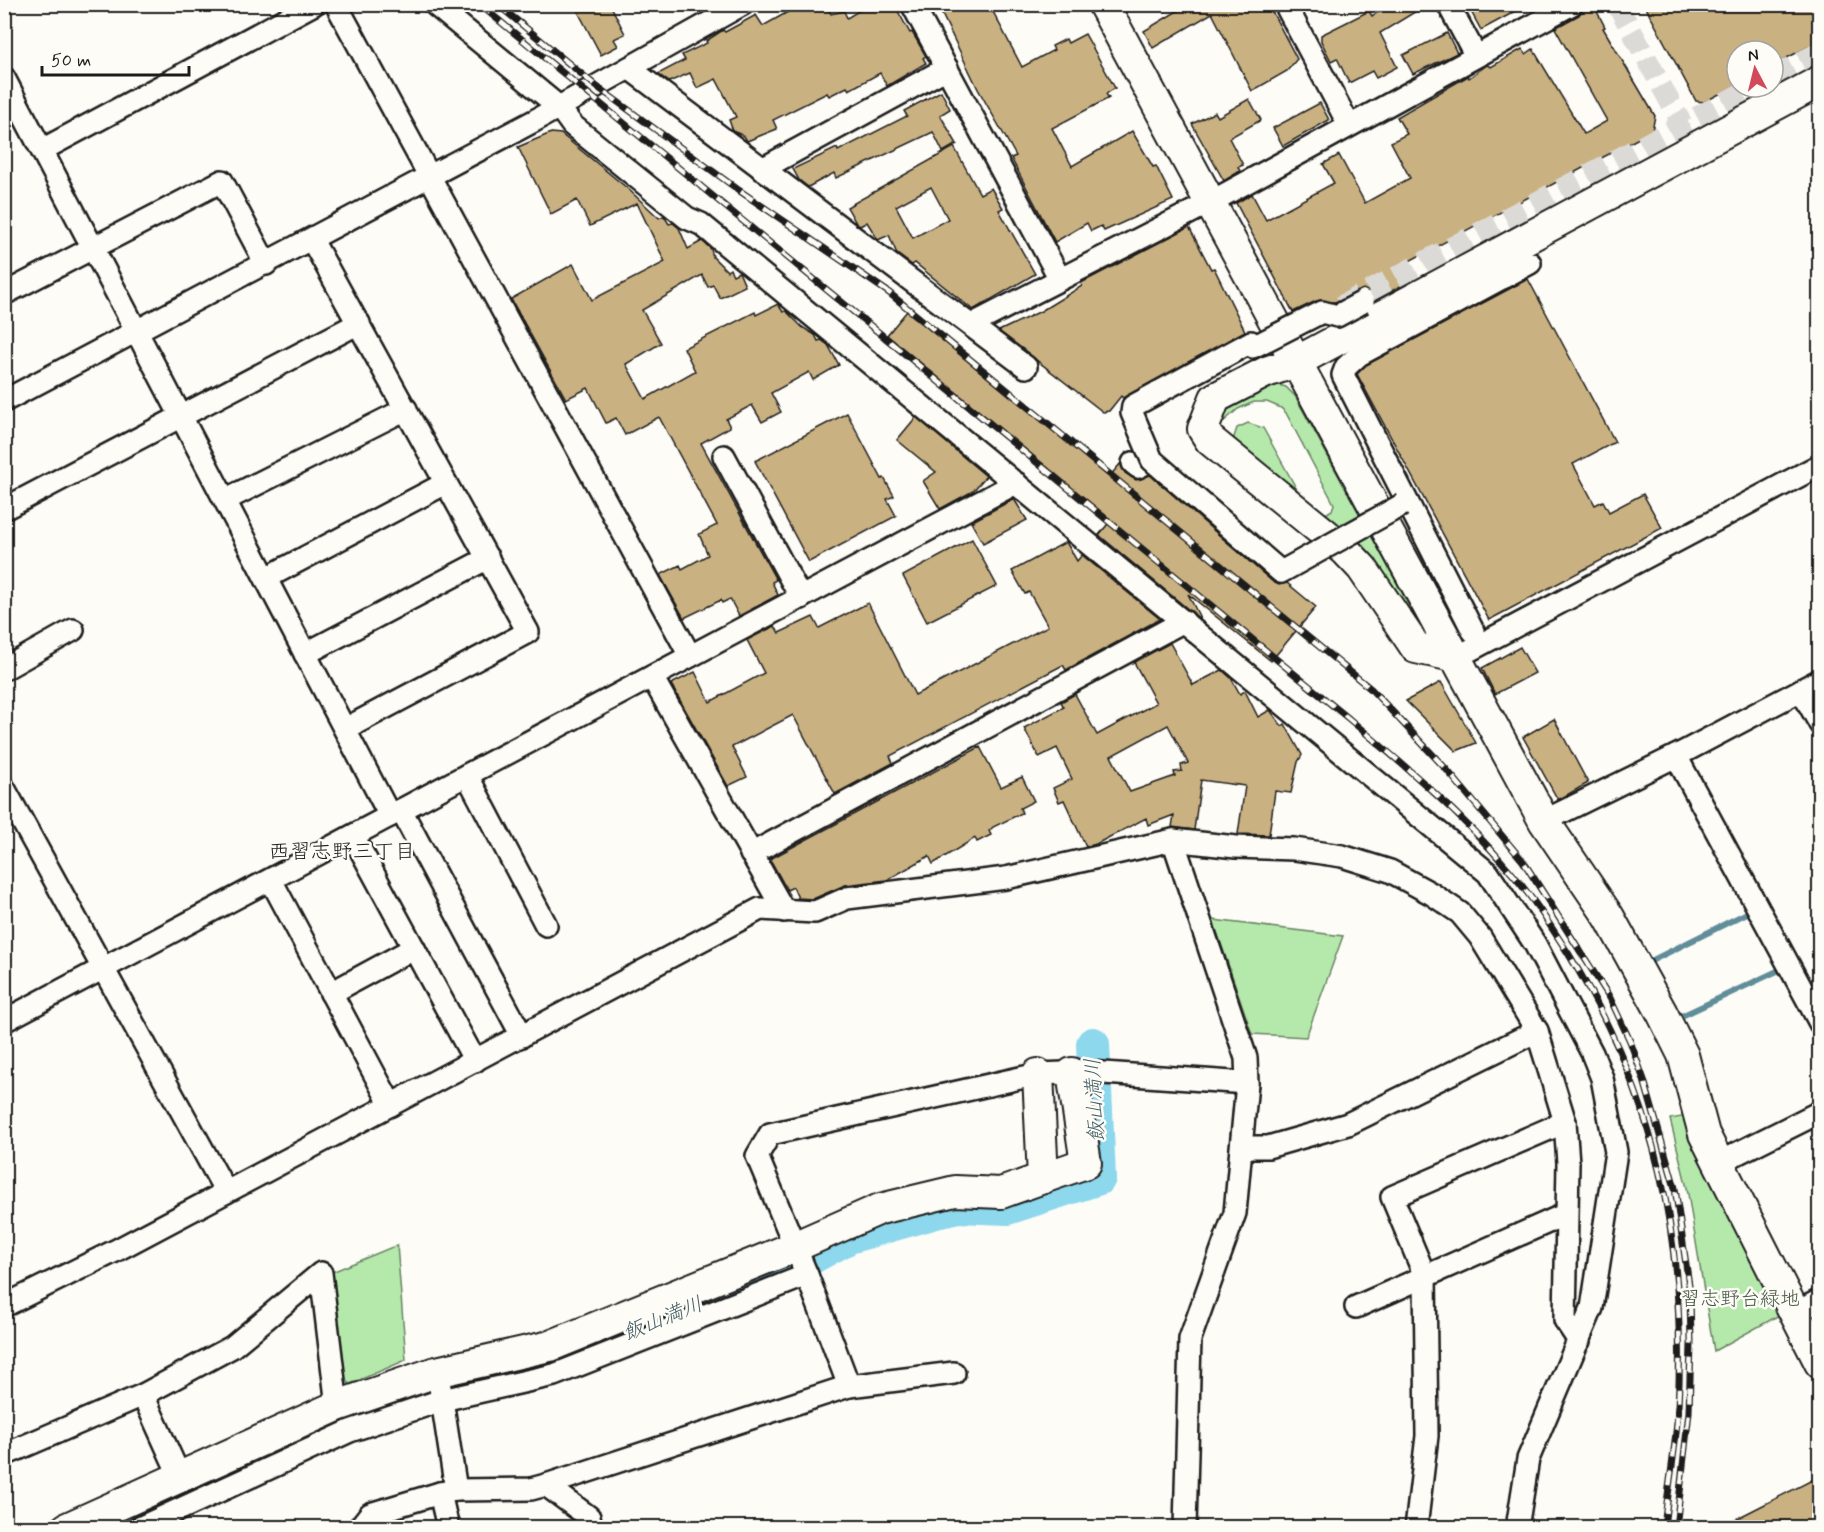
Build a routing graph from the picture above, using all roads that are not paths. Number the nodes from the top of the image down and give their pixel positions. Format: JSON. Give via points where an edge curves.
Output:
{"nodes":[{"id":1,"x":314,"y":4,"type":"edge"},
{"id":2,"x":336,"y":4,"type":"edge"},
{"id":3,"x":434,"y":4,"type":"edge"},
{"id":4,"x":743,"y":4,"type":"edge"},
{"id":5,"x":912,"y":4,"type":"edge"},
{"id":6,"x":1103,"y":4,"type":"edge"},
{"id":7,"x":1286,"y":4,"type":"edge"},
{"id":8,"x":1448,"y":4,"type":"edge"},
{"id":9,"x":1572,"y":4,"type":"edge"},
{"id":10,"x":720,"y":10,"type":"edge"},
{"id":11,"x":1476,"y":56,"type":"junction"},
{"id":12,"x":629,"y":68,"type":"junction"},
{"id":13,"x":947,"y":68,"type":"junction"},
{"id":14,"x":4,"y":78,"type":"edge"},
{"id":15,"x":1820,"y":81,"type":"edge"},
{"id":16,"x":559,"y":107,"type":"junction"},
{"id":17,"x":1349,"y":125,"type":"junction"},
{"id":18,"x":42,"y":150,"type":"junction"},
{"id":19,"x":762,"y":169,"type":"junction"},
{"id":20,"x":431,"y":175,"type":"junction"},
{"id":21,"x":1209,"y":203,"type":"junction"},
{"id":22,"x":312,"y":240,"type":"junction"},
{"id":23,"x":93,"y":248,"type":"junction"},
{"id":24,"x":1530,"y":262,"type":"dead end"},
{"id":25,"x":266,"y":264,"type":"junction"},
{"id":26,"x":1060,"y":279,"type":"junction"},
{"id":27,"x":4,"y":294,"type":"edge"},
{"id":28,"x":1363,"y":302,"type":"tunnel mouth"},
{"id":29,"x":359,"y":323,"type":"junction"},
{"id":30,"x":971,"y":325,"type":"junction"},
{"id":31,"x":137,"y":332,"type":"junction"},
{"id":32,"x":1281,"y":333,"type":"junction"},
{"id":33,"x":1296,"y":362,"type":"junction"},
{"id":34,"x":1026,"y":367,"type":"dead end"},
{"id":35,"x":4,"y":401,"type":"edge"},
{"id":36,"x":405,"y":409,"type":"junction"},
{"id":37,"x":181,"y":416,"type":"junction"},
{"id":38,"x":724,"y":456,"type":"dead end"},
{"id":39,"x":1820,"y":465,"type":"edge"},
{"id":40,"x":446,"y":483,"type":"junction"},
{"id":41,"x":1016,"y":483,"type":"junction"},
{"id":42,"x":225,"y":500,"type":"junction"},
{"id":43,"x":1402,"y":506,"type":"dead end"},
{"id":44,"x":4,"y":509,"type":"edge"},
{"id":45,"x":488,"y":558,"type":"junction"},
{"id":46,"x":266,"y":578,"type":"junction"},
{"id":47,"x":801,"y":598,"type":"junction"},
{"id":48,"x":1184,"y":621,"type":"junction"},
{"id":49,"x":73,"y":630,"type":"dead end"},
{"id":50,"x":1473,"y":631,"type":"dead end"},
{"id":51,"x":305,"y":654,"type":"junction"},
{"id":52,"x":690,"y":656,"type":"junction"},
{"id":53,"x":1457,"y":657,"type":"junction"},
{"id":54,"x":4,"y":669,"type":"edge"},
{"id":55,"x":652,"y":676,"type":"junction"},
{"id":56,"x":1810,"y":685,"type":"edge"},
{"id":57,"x":1820,"y":724,"type":"edge"},
{"id":58,"x":345,"y":729,"type":"junction"},
{"id":59,"x":1676,"y":756,"type":"junction"},
{"id":60,"x":466,"y":775,"type":"junction"},
{"id":61,"x":4,"y":788,"type":"edge"},
{"id":62,"x":396,"y":813,"type":"junction"},
{"id":63,"x":1544,"y":821,"type":"junction"},
{"id":64,"x":353,"y":836,"type":"junction"},
{"id":65,"x":1173,"y":840,"type":"junction"},
{"id":66,"x":752,"y":854,"type":"junction"},
{"id":67,"x":270,"y":879,"type":"junction"},
{"id":68,"x":784,"y":911,"type":"junction"},
{"id":69,"x":546,"y":925,"type":"dead end"},
{"id":70,"x":414,"y":948,"type":"junction"},
{"id":71,"x":103,"y":969,"type":"junction"},
{"id":72,"x":332,"y":993,"type":"junction"},
{"id":73,"x":4,"y":1021,"type":"edge"},
{"id":74,"x":1820,"y":1023,"type":"edge"},
{"id":75,"x":1537,"y":1031,"type":"junction"},
{"id":76,"x":522,"y":1036,"type":"junction"},
{"id":77,"x":475,"y":1061,"type":"junction"},
{"id":78,"x":1088,"y":1073,"type":"junction"},
{"id":79,"x":1038,"y":1074,"type":"junction"},
{"id":80,"x":1247,"y":1083,"type":"junction"},
{"id":81,"x":391,"y":1105,"type":"junction"},
{"id":82,"x":1820,"y":1112,"type":"edge"},
{"id":83,"x":1565,"y":1122,"type":"junction"},
{"id":84,"x":1242,"y":1147,"type":"junction"},
{"id":85,"x":1718,"y":1163,"type":"junction"},
{"id":86,"x":1043,"y":1178,"type":"junction"},
{"id":87,"x":226,"y":1192,"type":"junction"},
{"id":88,"x":1566,"y":1214,"type":"junction"},
{"id":89,"x":800,"y":1260,"type":"junction"},
{"id":90,"x":1425,"y":1276,"type":"junction"},
{"id":91,"x":1820,"y":1300,"type":"edge"},
{"id":92,"x":4,"y":1306,"type":"edge"},
{"id":93,"x":1356,"y":1306,"type":"dead end"},
{"id":94,"x":1794,"y":1314,"type":"junction"},
{"id":95,"x":1579,"y":1341,"type":"junction"},
{"id":96,"x":1820,"y":1363,"type":"edge"},
{"id":97,"x":954,"y":1373,"type":"dead end"},
{"id":98,"x":439,"y":1386,"type":"junction"},
{"id":99,"x":849,"y":1386,"type":"junction"},
{"id":100,"x":142,"y":1395,"type":"junction"},
{"id":101,"x":336,"y":1406,"type":"junction"},
{"id":102,"x":4,"y":1455,"type":"edge"},
{"id":103,"x":180,"y":1477,"type":"junction"},
{"id":104,"x":546,"y":1485,"type":"junction"},
{"id":105,"x":448,"y":1491,"type":"junction"},
{"id":106,"x":105,"y":1520,"type":"edge"},
{"id":107,"x":67,"y":1527,"type":"edge"},
{"id":108,"x":139,"y":1527,"type":"edge"},
{"id":109,"x":359,"y":1527,"type":"edge"},
{"id":110,"x":448,"y":1527,"type":"edge"},
{"id":111,"x":592,"y":1527,"type":"edge"},
{"id":112,"x":1185,"y":1527,"type":"edge"},
{"id":113,"x":1416,"y":1527,"type":"edge"},
{"id":114,"x":1517,"y":1527,"type":"edge"}],
"edges":[{"from":1,"to":18,"type":"street"},
{"from":2,"to":20,"type":"street"},
{"from":3,"to":16,"type":"street"},
{"from":4,"to":10,"type":"street"},
{"from":5,"to":13,"type":"street"},
{"from":6,"to":21,"type":"street"},
{"from":7,"to":17,"type":"street"},
{"from":8,"to":11,"type":"street"},
{"from":9,"to":11,"type":"street"},
{"from":10,"to":12,"type":"street"},
{"from":11,"to":17,"type":"street"},
{"from":12,"to":16,"type":"street"},
{"from":12,"to":19,"type":"street"},
{"from":13,"to":19,"type":"street"},
{"from":13,"to":26,"type":"street"},
{"from":14,"to":18,"type":"street"},
{"from":15,"to":33,"type":"street"},
{"from":16,"to":20,"type":"street"},
{"from":16,"to":41,"type":"street","via":[[572,125],[687,218],[700,224]]},
{"from":17,"to":21,"type":"street"},
{"from":18,"to":23,"type":"street"},
{"from":19,"to":30,"type":"street"},
{"from":20,"to":22,"type":"street"},
{"from":20,"to":52,"type":"street"},
{"from":21,"to":26,"type":"street"},
{"from":21,"to":32,"type":"street"},
{"from":22,"to":25,"type":"street"},
{"from":22,"to":29,"type":"street"},
{"from":23,"to":25,"type":"street","via":[[222,181]]},
{"from":23,"to":27,"type":"street"},
{"from":23,"to":31,"type":"street"},
{"from":24,"to":50,"type":"street","via":[[1359,355],[1343,375]]},
{"from":25,"to":31,"type":"street"},
{"from":26,"to":30,"type":"street"},
{"from":28,"to":32,"type":"street","bridge":true,"via":[[1337,316],[1322,312]]},
{"from":29,"to":36,"type":"street"},
{"from":29,"to":37,"type":"street"},
{"from":30,"to":34,"type":"street"},
{"from":31,"to":35,"type":"street"},
{"from":31,"to":37,"type":"street"},
{"from":32,"to":33,"type":"street"},
{"from":32,"to":43,"type":"street","bridge":true,"via":[[1253,347],[1251,342],[1133,406],[1143,461],[1281,572]]},
{"from":33,"to":53,"type":"street"},
{"from":33,"to":53,"type":"street","via":[[1266,372],[1215,398],[1203,429],[1210,440],[1345,550],[1416,648]]},
{"from":36,"to":40,"type":"street"},
{"from":36,"to":42,"type":"street"},
{"from":37,"to":42,"type":"street"},
{"from":37,"to":44,"type":"street"},
{"from":38,"to":47,"type":"street"},
{"from":39,"to":53,"type":"street"},
{"from":40,"to":45,"type":"street"},
{"from":40,"to":46,"type":"street"},
{"from":41,"to":47,"type":"street"},
{"from":41,"to":48,"type":"street"},
{"from":42,"to":46,"type":"street"},
{"from":45,"to":51,"type":"street"},
{"from":45,"to":58,"type":"street","via":[[528,632]]},
{"from":46,"to":51,"type":"street"},
{"from":47,"to":52,"type":"street"},
{"from":48,"to":66,"type":"street"},
{"from":48,"to":95,"type":"street","via":[[1488,873],[1535,944],[1593,1053],[1602,1078],[1616,1152],[1597,1289]]},
{"from":49,"to":54,"type":"street"},
{"from":51,"to":58,"type":"street"},
{"from":52,"to":55,"type":"street"},
{"from":53,"to":63,"type":"street"},
{"from":55,"to":60,"type":"street"},
{"from":55,"to":66,"type":"street"},
{"from":56,"to":57,"type":"street"},
{"from":56,"to":59,"type":"street"},
{"from":58,"to":62,"type":"street"},
{"from":59,"to":63,"type":"street"},
{"from":59,"to":74,"type":"street"},
{"from":60,"to":62,"type":"street"},
{"from":60,"to":69,"type":"street"},
{"from":61,"to":71,"type":"street"},
{"from":62,"to":64,"type":"street"},
{"from":62,"to":76,"type":"street"},
{"from":63,"to":85,"type":"street","via":[[1609,917],[1662,1013],[1683,1055],[1704,1134]]},
{"from":64,"to":67,"type":"street"},
{"from":64,"to":70,"type":"street"},
{"from":65,"to":68,"type":"street","via":[[1006,878],[847,898],[815,912]]},
{"from":65,"to":75,"type":"street","via":[[1294,849],[1342,856],[1390,871],[1460,913],[1480,937]]},
{"from":65,"to":80,"type":"street","via":[[1246,1058]]},
{"from":66,"to":68,"type":"street"},
{"from":67,"to":71,"type":"street"},
{"from":67,"to":72,"type":"street"},
{"from":68,"to":76,"type":"street","via":[[760,909]]},
{"from":70,"to":72,"type":"street"},
{"from":70,"to":77,"type":"street"},
{"from":71,"to":73,"type":"street"},
{"from":71,"to":87,"type":"street"},
{"from":72,"to":81,"type":"street"},
{"from":75,"to":83,"type":"street"},
{"from":75,"to":84,"type":"street","via":[[1348,1124],[1268,1147]]},
{"from":76,"to":77,"type":"street"},
{"from":77,"to":81,"type":"street"},
{"from":78,"to":79,"type":"street"},
{"from":78,"to":80,"type":"street"},
{"from":78,"to":86,"type":"street","via":[[1086,1164]]},
{"from":79,"to":86,"type":"street"},
{"from":79,"to":89,"type":"street","via":[[770,1134],[757,1156]]},
{"from":80,"to":84,"type":"street"},
{"from":81,"to":87,"type":"street"},
{"from":82,"to":85,"type":"street"},
{"from":83,"to":88,"type":"street"},
{"from":83,"to":90,"type":"street","via":[[1392,1197]]},
{"from":84,"to":112,"type":"street","via":[[1235,1213],[1190,1339]]},
{"from":85,"to":94,"type":"street"},
{"from":86,"to":89,"type":"street","via":[[1001,1193],[955,1191],[880,1209]]},
{"from":87,"to":92,"type":"street"},
{"from":88,"to":90,"type":"street"},
{"from":88,"to":95,"type":"street","via":[[1565,1320]]},
{"from":89,"to":98,"type":"street"},
{"from":89,"to":99,"type":"street"},
{"from":90,"to":93,"type":"street"},
{"from":90,"to":113,"type":"street","via":[[1427,1436]]},
{"from":91,"to":94,"type":"street"},
{"from":94,"to":96,"type":"street"},
{"from":95,"to":114,"type":"street","via":[[1528,1459]]},
{"from":97,"to":99,"type":"street"},
{"from":98,"to":101,"type":"street"},
{"from":98,"to":105,"type":"street"},
{"from":98,"to":108,"type":"street"},
{"from":99,"to":104,"type":"street"},
{"from":100,"to":101,"type":"street","via":[[232,1347],[321,1273]]},
{"from":100,"to":102,"type":"street"},
{"from":100,"to":103,"type":"street"},
{"from":101,"to":103,"type":"street"},
{"from":103,"to":106,"type":"street"},
{"from":104,"to":105,"type":"street","via":[[531,1489]]},
{"from":104,"to":111,"type":"street","via":[[589,1517]]},
{"from":105,"to":109,"type":"street","via":[[370,1514]]},
{"from":105,"to":110,"type":"street"},
{"from":106,"to":107,"type":"street"}]}
